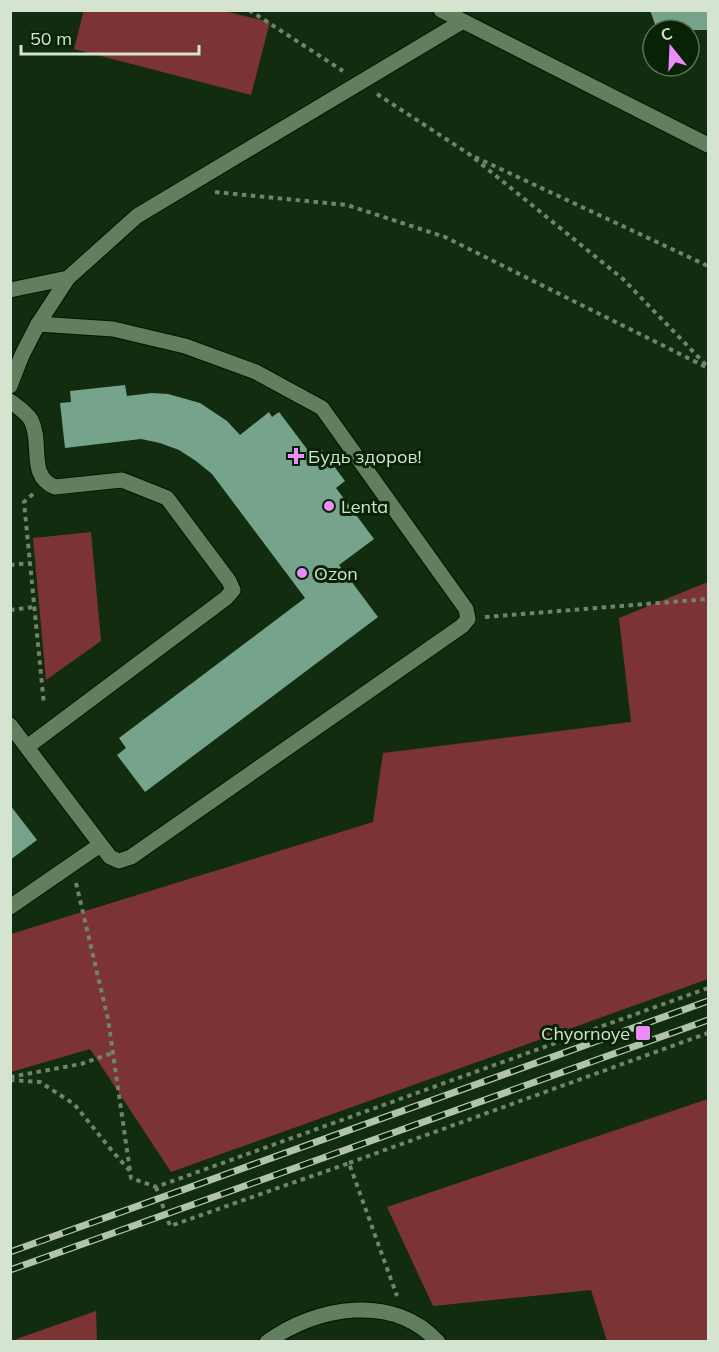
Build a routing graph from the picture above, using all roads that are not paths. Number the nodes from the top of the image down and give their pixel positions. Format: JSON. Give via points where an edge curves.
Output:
{"nodes":[{"id":1,"x":441,"y":10,"type":"edge"},
{"id":2,"x":463,"y":21,"type":"junction"},
{"id":3,"x":708,"y":145,"type":"edge"},
{"id":4,"x":68,"y":278,"type":"junction"},
{"id":5,"x":10,"y":290,"type":"edge"},
{"id":6,"x":38,"y":324,"type":"junction"},
{"id":7,"x":10,"y":386,"type":"edge"},
{"id":8,"x":10,"y":401,"type":"edge"},
{"id":9,"x":10,"y":725,"type":"edge"},
{"id":10,"x":27,"y":747,"type":"junction"},
{"id":11,"x":100,"y":844,"type":"junction"},
{"id":12,"x":10,"y":908,"type":"edge"},
{"id":13,"x":267,"y":1341,"type":"edge"},
{"id":14,"x":438,"y":1341,"type":"edge"}],
"edges":[{"from":1,"to":2,"type":"street"},
{"from":2,"to":3,"type":"street"},
{"from":2,"to":4,"type":"street","via":[[137,216]]},
{"from":4,"to":5,"type":"street"},
{"from":4,"to":6,"type":"street"},
{"from":6,"to":7,"type":"street"},
{"from":6,"to":11,"type":"street","via":[[113,329],[185,346],[256,372],[322,408],[466,609],[468,619],[131,857],[119,861],[110,857]]},
{"from":8,"to":10,"type":"street","via":[[31,420],[39,475],[44,483],[54,487],[122,480],[167,498],[233,590]]},
{"from":9,"to":10,"type":"street"},
{"from":10,"to":11,"type":"street"},
{"from":11,"to":12,"type":"street"},
{"from":13,"to":14,"type":"street","via":[[300,1324],[340,1312],[377,1310],[416,1321]]}]}
